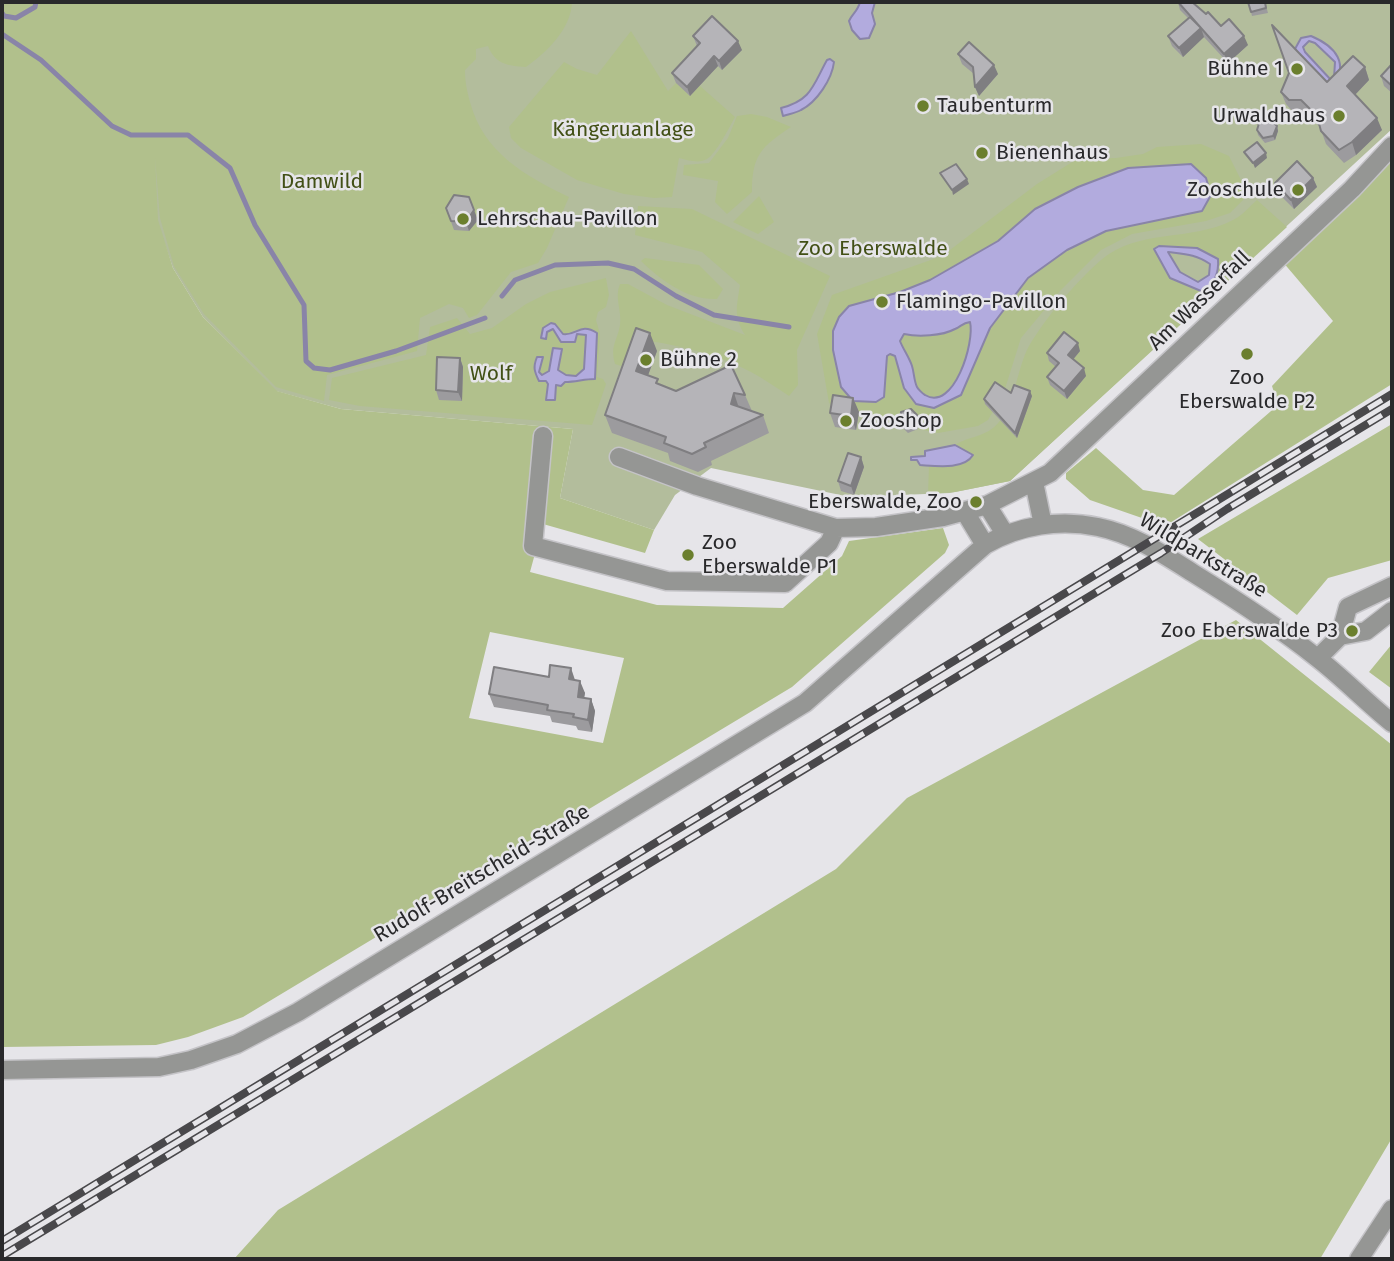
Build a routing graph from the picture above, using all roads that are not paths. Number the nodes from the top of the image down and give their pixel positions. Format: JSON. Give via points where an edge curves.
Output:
{"nodes":[{"id":1,"x":1392,"y":146,"type":"edge"},
{"id":2,"x":543,"y":436,"type":"dead end"},
{"id":3,"x":619,"y":457,"type":"dead end"},
{"id":4,"x":1034,"y":482,"type":"junction"},
{"id":5,"x":987,"y":505,"type":"junction"},
{"id":6,"x":965,"y":512,"type":"junction"},
{"id":7,"x":1043,"y":525,"type":"junction"},
{"id":8,"x":836,"y":528,"type":"junction"},
{"id":9,"x":1005,"y":534,"type":"junction"},
{"id":10,"x":985,"y":545,"type":"junction"},
{"id":11,"x":1392,"y":586,"type":"edge"},
{"id":12,"x":934,"y":590,"type":"joint"},
{"id":13,"x":1392,"y":611,"type":"edge"},
{"id":14,"x":1340,"y":636,"type":"junction"},
{"id":15,"x":1318,"y":658,"type":"junction"},
{"id":16,"x":1392,"y":723,"type":"edge"},
{"id":17,"x":2,"y":1070,"type":"edge"},
{"id":18,"x":1392,"y":1209,"type":"edge"},
{"id":19,"x":1359,"y":1259,"type":"edge"}],
"edges":[{"from":1,"to":4,"type":"street","name":"Am Wasserfall","via":[[1089,438]]},
{"from":2,"to":8,"type":"street","via":[[533,546],[667,581],[785,583],[829,542]]},
{"from":3,"to":8,"type":"street","name":"Am Wasserfall"},
{"from":4,"to":5,"type":"street","name":"Am Wasserfall"},
{"from":4,"to":7,"type":"street"},
{"from":5,"to":6,"type":"street","name":"Am Wasserfall"},
{"from":5,"to":9,"type":"street"},
{"from":6,"to":8,"type":"street","name":"Am Wasserfall","via":[[876,527]]},
{"from":6,"to":10,"type":"street"},
{"from":7,"to":9,"type":"street","name":"Wildparkstraße"},
{"from":7,"to":15,"type":"street","name":"Wildparkstraße","via":[[1099,527],[1147,545]]},
{"from":9,"to":10,"type":"street","name":"Wildparkstraße"},
{"from":10,"to":12,"type":"street","name":"Wildparkstraße"},
{"from":11,"to":14,"type":"street","via":[[1348,607]]},
{"from":12,"to":17,"type":"street","name":"Rudolf-Breitscheid-Straße","via":[[805,704],[298,1012],[236,1044],[159,1067]]},
{"from":13,"to":14,"type":"street","via":[[1366,631]]},
{"from":14,"to":15,"type":"street"},
{"from":15,"to":16,"type":"street","name":"Wildparkstraße"},
{"from":18,"to":19,"type":"street"}]}
